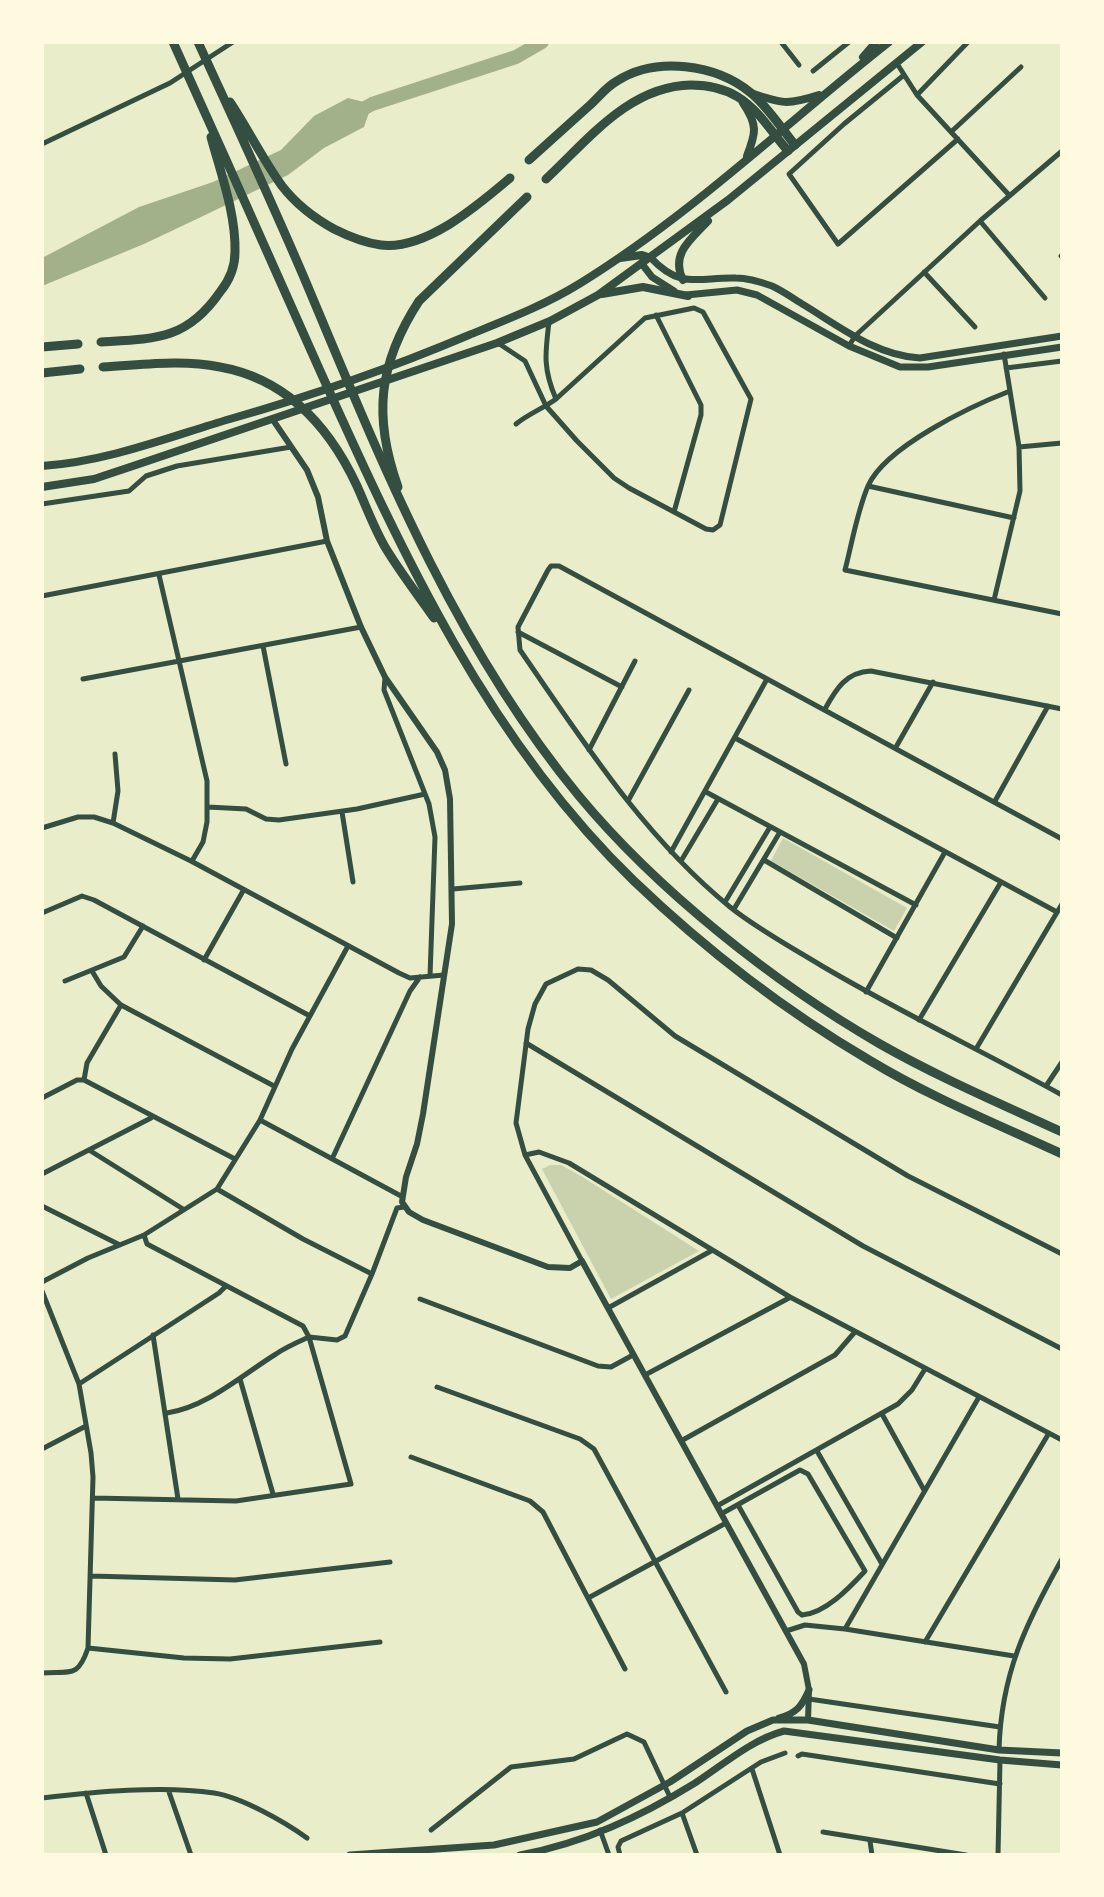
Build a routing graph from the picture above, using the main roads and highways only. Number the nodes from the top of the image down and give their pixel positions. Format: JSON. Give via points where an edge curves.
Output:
{"nodes":[{"id":1,"x":173,"y":42,"type":"edge"},
{"id":2,"x":198,"y":42,"type":"edge"},
{"id":3,"x":876,"y":42,"type":"edge"},
{"id":4,"x":889,"y":42,"type":"edge"},
{"id":5,"x":922,"y":42,"type":"edge"},
{"id":6,"x":849,"y":73,"type":"junction"},
{"id":7,"x":216,"y":82,"type":"junction"},
{"id":8,"x":751,"y":92,"type":"junction"},
{"id":9,"x":822,"y":94,"type":"junction"},
{"id":10,"x":738,"y":97,"type":"junction"},
{"id":11,"x":204,"y":111,"type":"junction"},
{"id":12,"x":778,"y":133,"type":"junction"},
{"id":13,"x":792,"y":148,"type":"junction"},
{"id":14,"x":529,"y":160,"type":"dead end"},
{"id":15,"x":745,"y":161,"type":"junction"},
{"id":16,"x":510,"y":178,"type":"dead end"},
{"id":17,"x":546,"y":179,"type":"dead end"},
{"id":18,"x":527,"y":197,"type":"dead end"},
{"id":19,"x":728,"y":200,"type":"junction"},
{"id":20,"x":652,"y":235,"type":"junction"},
{"id":21,"x":619,"y":258,"type":"junction"},
{"id":22,"x":645,"y":259,"type":"junction"},
{"id":23,"x":683,"y":280,"type":"junction"},
{"id":24,"x":598,"y":295,"type":"junction"},
{"id":25,"x":688,"y":296,"type":"junction"},
{"id":26,"x":1062,"y":336,"type":"edge"},
{"id":27,"x":101,"y":342,"type":"dead end"},
{"id":28,"x":78,"y":344,"type":"dead end"},
{"id":29,"x":42,"y":347,"type":"edge"},
{"id":30,"x":1062,"y":347,"type":"edge"},
{"id":31,"x":103,"y":367,"type":"dead end"},
{"id":32,"x":80,"y":369,"type":"dead end"},
{"id":33,"x":42,"y":373,"type":"edge"},
{"id":34,"x":42,"y":466,"type":"edge"},
{"id":35,"x":42,"y":487,"type":"edge"},
{"id":36,"x":416,"y":536,"type":"junction"},
{"id":37,"x":455,"y":650,"type":"junction"},
{"id":38,"x":1062,"y":1132,"type":"edge"},
{"id":39,"x":1062,"y":1154,"type":"edge"},
{"id":40,"x":809,"y":1690,"type":"road end"},
{"id":41,"x":773,"y":1720,"type":"junction"},
{"id":42,"x":808,"y":1720,"type":"junction"},
{"id":43,"x":805,"y":1733,"type":"junction"},
{"id":44,"x":999,"y":1750,"type":"junction"},
{"id":45,"x":1062,"y":1753,"type":"edge"},
{"id":46,"x":1000,"y":1760,"type":"junction"},
{"id":47,"x":1062,"y":1765,"type":"edge"},
{"id":48,"x":350,"y":1855,"type":"edge"},
{"id":49,"x":520,"y":1855,"type":"edge"}],
"edges":[{"from":1,"to":11,"type":"highway"},
{"from":2,"to":7,"type":"highway"},
{"from":3,"to":6,"type":"highway"},
{"from":4,"to":6,"type":"highway"},
{"from":5,"to":13,"type":"highway"},
{"from":6,"to":9,"type":"highway"},
{"from":7,"to":16,"type":"highway","via":[[281,185],[301,207],[360,240],[379,245],[418,240],[478,205]]},
{"from":7,"to":36,"type":"highway"},
{"from":8,"to":9,"type":"highway","via":[[793,103]]},
{"from":8,"to":12,"type":"highway"},
{"from":8,"to":14,"type":"highway","via":[[694,68],[638,70],[615,81]]},
{"from":9,"to":12,"type":"highway"},
{"from":10,"to":12,"type":"highway"},
{"from":10,"to":15,"type":"highway","via":[[754,125]]},
{"from":10,"to":17,"type":"highway","via":[[702,85],[648,93],[619,111]]},
{"from":11,"to":27,"type":"highway","via":[[231,212],[236,256],[229,281],[207,311],[186,327],[158,337]]},
{"from":11,"to":37,"type":"highway","via":[[366,472]]},
{"from":12,"to":13,"type":"highway"},
{"from":12,"to":15,"type":"highway"},
{"from":13,"to":19,"type":"highway"},
{"from":15,"to":20,"type":"highway"},
{"from":18,"to":36,"type":"highway","via":[[419,301],[390,356],[382,394],[385,444]]},
{"from":19,"to":22,"type":"highway"},
{"from":19,"to":23,"type":"highway","via":[[681,251],[677,263]]},
{"from":20,"to":21,"type":"highway"},
{"from":20,"to":22,"type":"highway"},
{"from":21,"to":22,"type":"highway"},
{"from":21,"to":34,"type":"highway","via":[[552,299],[410,360],[89,460]]},
{"from":22,"to":23,"type":"main road"},
{"from":22,"to":24,"type":"highway"},
{"from":22,"to":25,"type":"main road","via":[[661,283]]},
{"from":23,"to":26,"type":"main road","via":[[736,278],[776,288],[855,336],[890,353],[920,358]]},
{"from":24,"to":25,"type":"highway","via":[[643,287]]},
{"from":24,"to":35,"type":"highway","via":[[497,343],[94,479]]},
{"from":25,"to":30,"type":"main road","via":[[737,290],[757,295],[849,346],[914,369]]},
{"from":28,"to":29,"type":"highway"},
{"from":31,"to":37,"type":"highway","via":[[222,367],[270,383],[300,403],[333,442],[384,546]]},
{"from":32,"to":33,"type":"highway"},
{"from":36,"to":38,"type":"highway","via":[[523,721],[579,797],[644,866],[737,947],[834,1016],[958,1085]]},
{"from":37,"to":39,"type":"highway","via":[[567,808],[633,880],[725,961],[869,1060]]},
{"from":40,"to":41,"type":"main road","via":[[793,1714]]},
{"from":41,"to":42,"type":"main road"},
{"from":41,"to":48,"type":"main road","via":[[597,1822],[494,1845]]},
{"from":42,"to":43,"type":"main road"},
{"from":42,"to":44,"type":"main road"},
{"from":43,"to":46,"type":"main road"},
{"from":43,"to":49,"type":"main road","via":[[766,1736],[628,1822]]},
{"from":44,"to":45,"type":"main road"},
{"from":44,"to":46,"type":"main road"},
{"from":46,"to":47,"type":"main road"}]}
